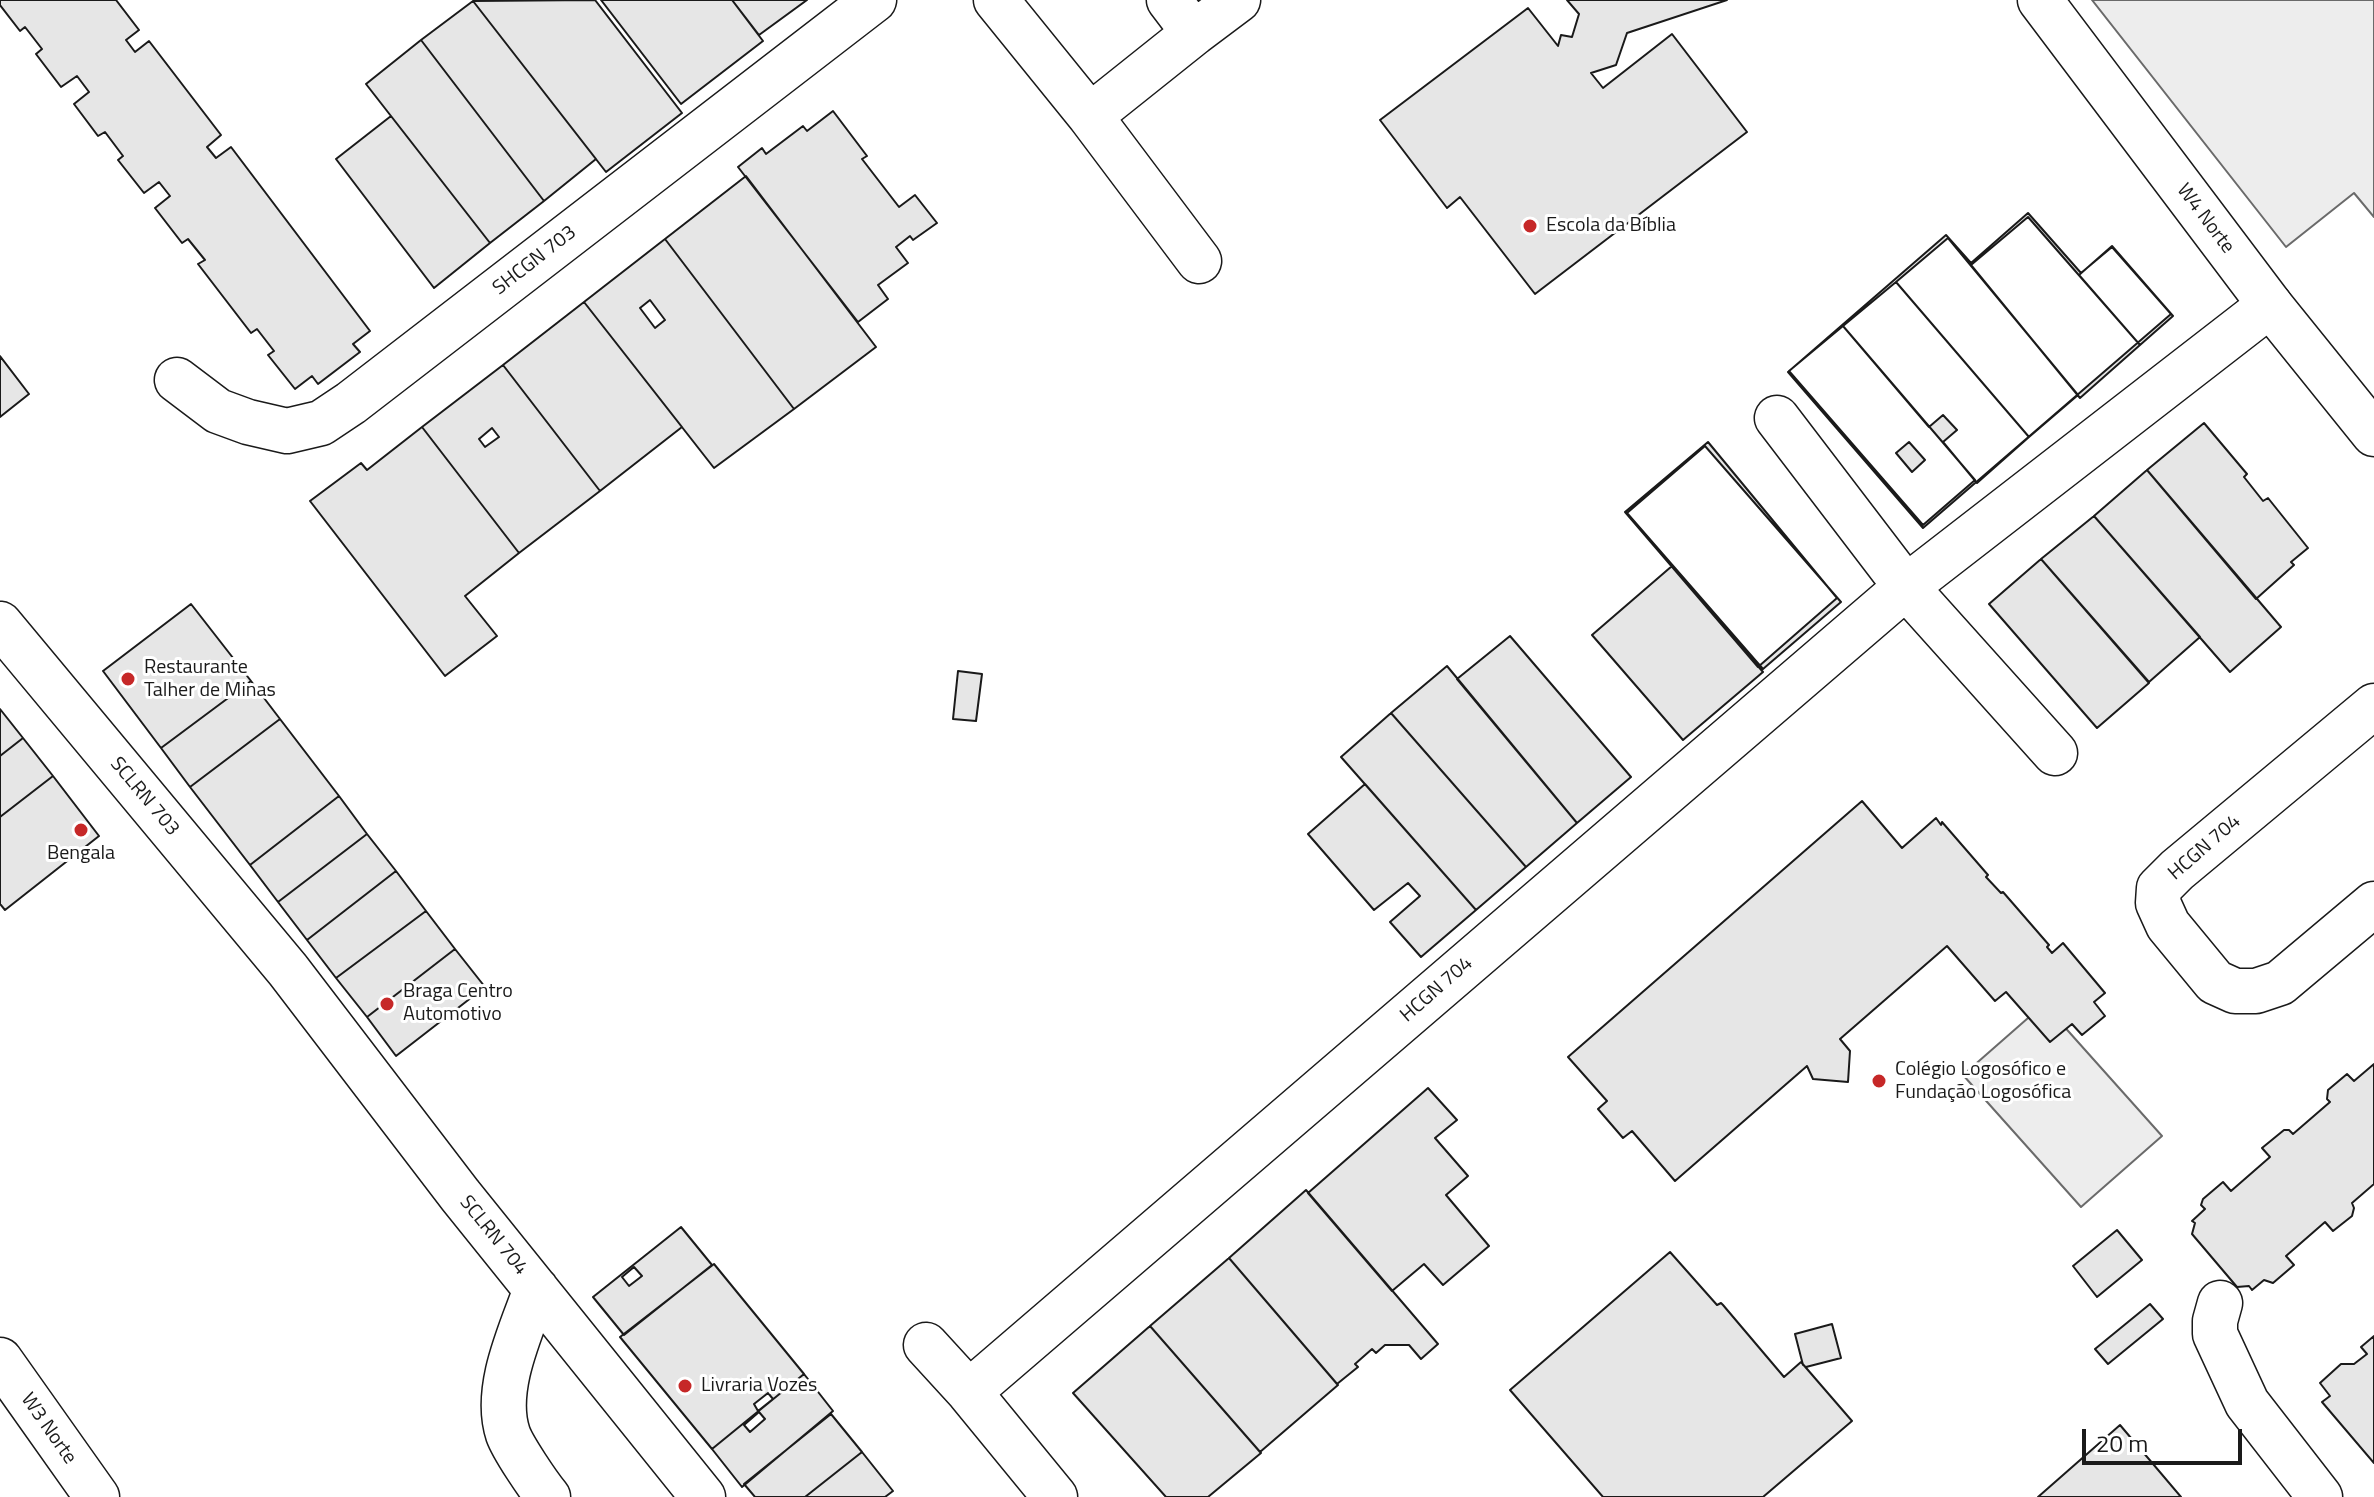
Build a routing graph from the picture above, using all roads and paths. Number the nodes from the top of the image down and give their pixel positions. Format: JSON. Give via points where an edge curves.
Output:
{"nodes":[{"id":1,"x":874,"y":0,"type":"edge"},
{"id":2,"x":996,"y":0,"type":"edge"},
{"id":3,"x":1238,"y":0,"type":"edge"},
{"id":4,"x":2040,"y":0,"type":"edge"},
{"id":5,"x":1182,"y":17,"type":"edge"},
{"id":6,"x":1090,"y":116,"type":"junction"},
{"id":7,"x":1199,"y":261,"type":"dead end"},
{"id":8,"x":2270,"y":305,"type":"junction"},
{"id":9,"x":177,"y":380,"type":"dead end"},
{"id":10,"x":1777,"y":418,"type":"dead end"},
{"id":11,"x":2374,"y":434,"type":"edge"},
{"id":12,"x":1906,"y":587,"type":"junction"},
{"id":13,"x":0,"y":624,"type":"edge"},
{"id":14,"x":2374,"y":706,"type":"edge"},
{"id":15,"x":2055,"y":753,"type":"dead end"},
{"id":16,"x":2374,"y":904,"type":"edge"},
{"id":17,"x":288,"y":970,"type":"joint"},
{"id":18,"x":536,"y":1289,"type":"junction"},
{"id":19,"x":2220,"y":1303,"type":"dead end"},
{"id":20,"x":926,"y":1345,"type":"dead end"},
{"id":21,"x":0,"y":1360,"type":"edge"},
{"id":22,"x":969,"y":1392,"type":"junction"},
{"id":23,"x":97,"y":1497,"type":"edge"},
{"id":24,"x":548,"y":1497,"type":"edge"},
{"id":25,"x":703,"y":1497,"type":"edge"},
{"id":26,"x":1055,"y":1497,"type":"edge"},
{"id":27,"x":2320,"y":1497,"type":"edge"}],
"edges":[{"from":1,"to":9,"type":"street","name":"SHCGN 703","via":[[321,423],[287,431],[248,422],[218,411]]},
{"from":2,"to":6,"type":"street"},
{"from":3,"to":5,"type":"street"},
{"from":4,"to":8,"type":"street","name":"W4 Norte"},
{"from":5,"to":6,"type":"street"},
{"from":6,"to":7,"type":"street"},
{"from":8,"to":11,"type":"street","name":"W4 Norte"},
{"from":8,"to":12,"type":"street","name":"HCGN 704"},
{"from":10,"to":12,"type":"street"},
{"from":12,"to":15,"type":"street"},
{"from":12,"to":22,"type":"street","name":"HCGN 704"},
{"from":13,"to":17,"type":"street","name":"SCLRN 703"},
{"from":14,"to":16,"type":"street","name":"HCGN 704","via":[[2177,870],[2159,888],[2158,903],[2168,925],[2215,982],[2235,991],[2280,983]]},
{"from":17,"to":18,"type":"street","name":"SCLRN 704"},
{"from":18,"to":24,"type":"street","via":[[507,1374],[504,1407],[508,1434]]},
{"from":18,"to":25,"type":"street","name":"SCLRN 704"},
{"from":19,"to":27,"type":"street","via":[[2215,1334],[2247,1403]]},
{"from":20,"to":22,"type":"street"},
{"from":21,"to":23,"type":"street","name":"W3 Norte"},
{"from":22,"to":26,"type":"street"}]}
